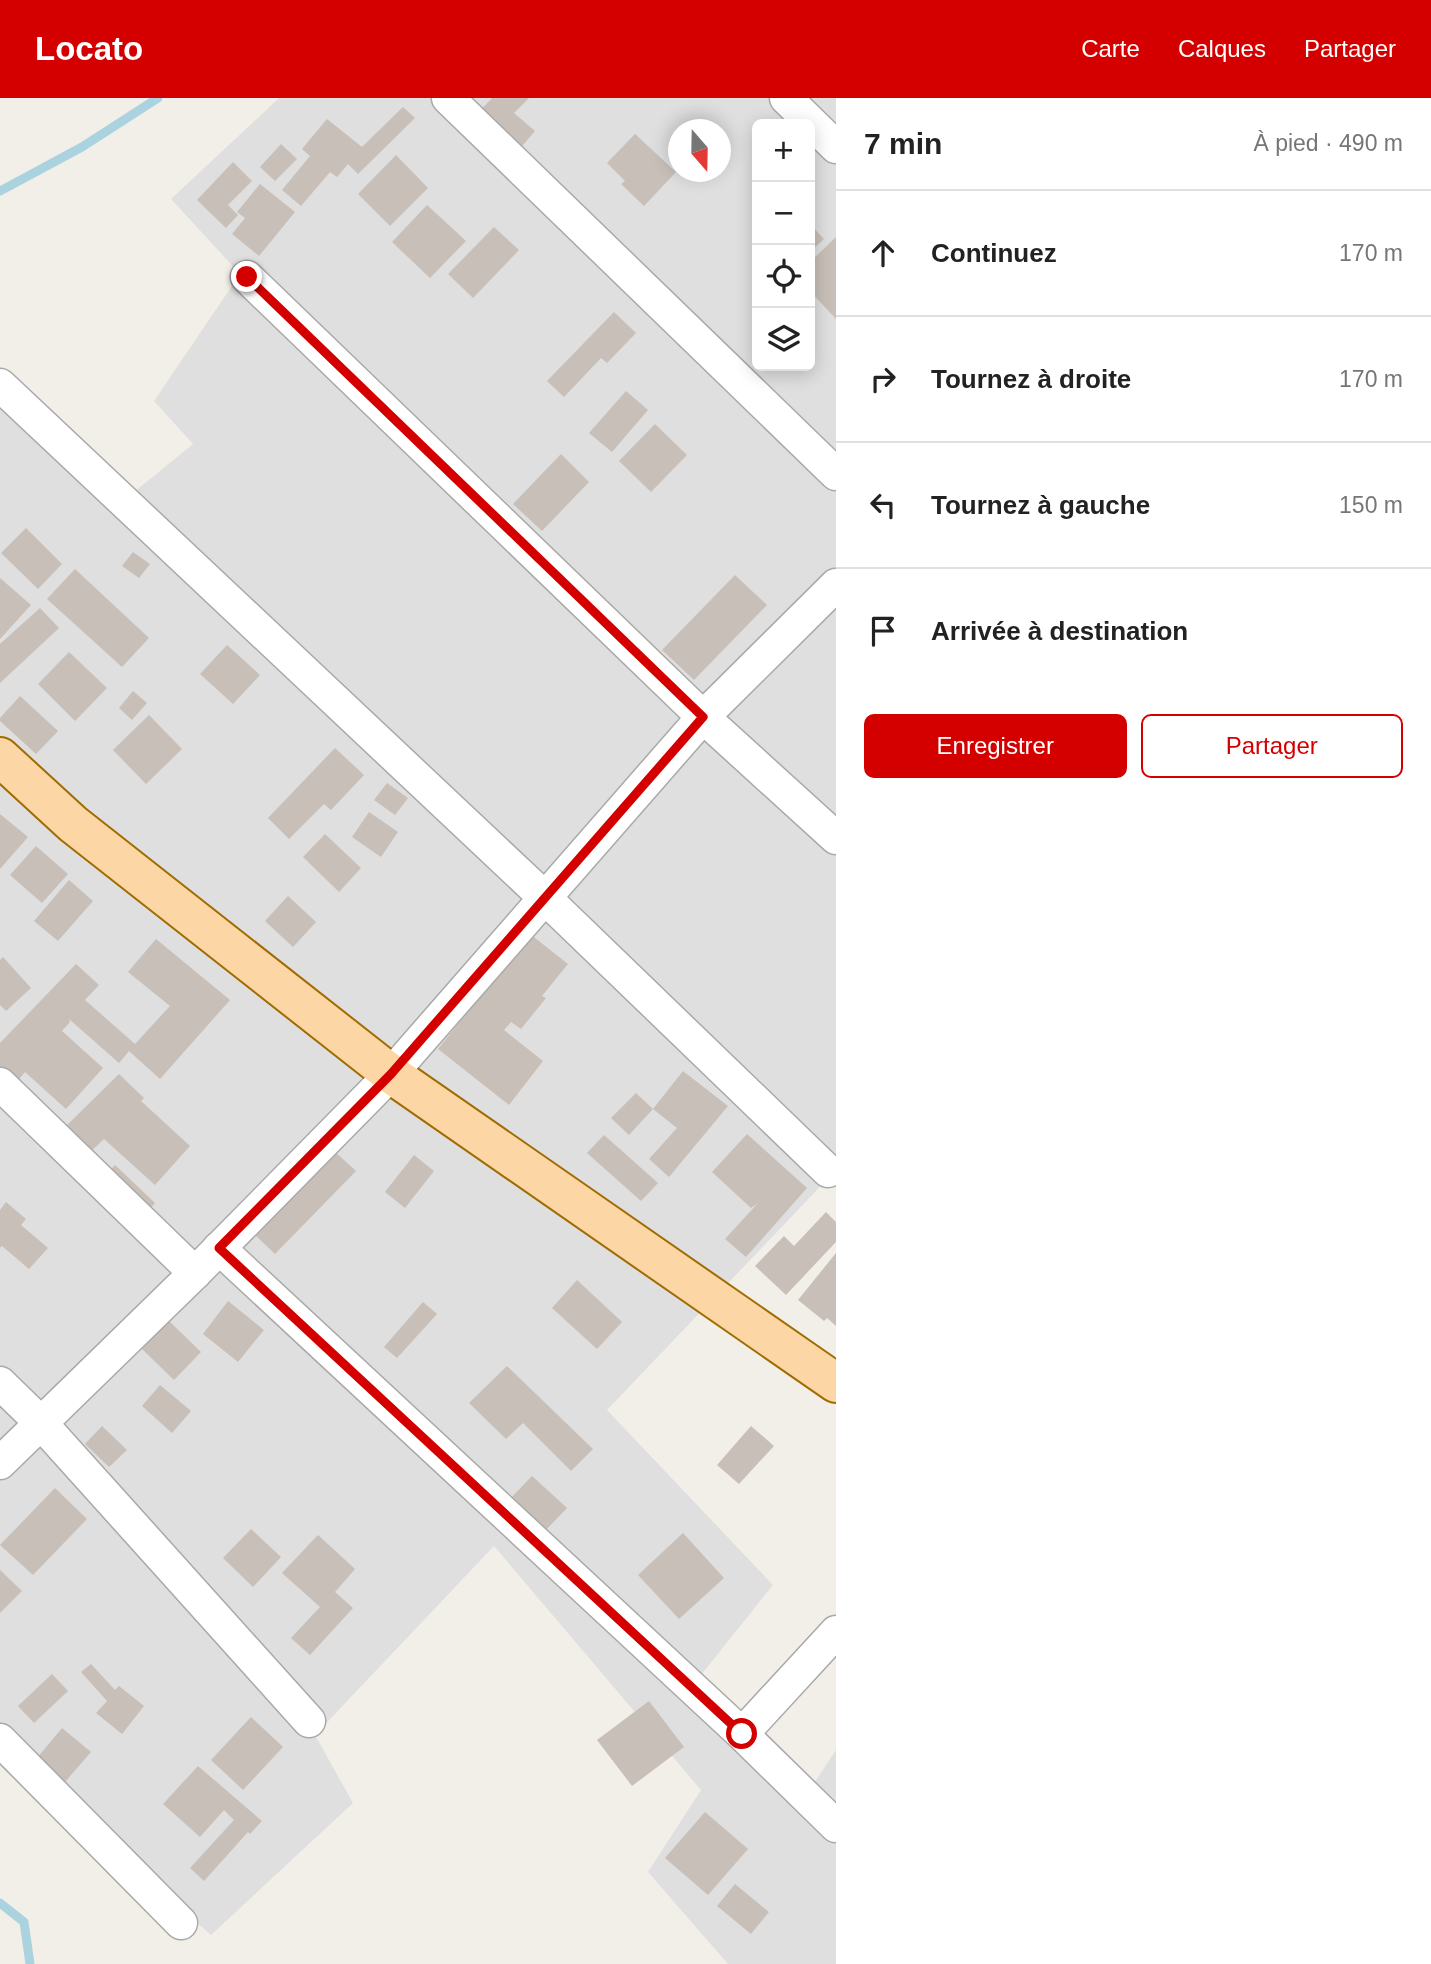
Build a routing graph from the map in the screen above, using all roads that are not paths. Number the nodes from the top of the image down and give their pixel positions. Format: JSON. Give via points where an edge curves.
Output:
{"nodes":[{"id":1,"x":448,"y":98,"type":"edge"},
{"id":2,"x":786,"y":98,"type":"edge"},
{"id":3,"x":836,"y":147,"type":"edge"},
{"id":4,"x":247,"y":277,"type":"dead end"},
{"id":5,"x":0,"y":385,"type":"edge"},
{"id":6,"x":836,"y":474,"type":"edge"},
{"id":7,"x":836,"y":585,"type":"edge"},
{"id":8,"x":703,"y":717,"type":"junction"},
{"id":9,"x":0,"y":757,"type":"edge"},
{"id":10,"x":836,"y":838,"type":"edge"},
{"id":11,"x":544,"y":897,"type":"junction"},
{"id":12,"x":391,"y":1074,"type":"junction"},
{"id":13,"x":0,"y":1084,"type":"edge"},
{"id":14,"x":828,"y":1171,"type":"dead end"},
{"id":15,"x":219,"y":1248,"type":"junction"},
{"id":16,"x":195,"y":1273,"type":"junction"},
{"id":17,"x":0,"y":1383,"type":"edge"},
{"id":18,"x":836,"y":1383,"type":"edge"},
{"id":19,"x":40,"y":1422,"type":"junction"},
{"id":20,"x":0,"y":1463,"type":"edge"},
{"id":21,"x":836,"y":1632,"type":"edge"},
{"id":22,"x":309,"y":1721,"type":"dead end"},
{"id":23,"x":742,"y":1734,"type":"junction"},
{"id":24,"x":0,"y":1740,"type":"edge"},
{"id":25,"x":836,"y":1826,"type":"edge"},
{"id":26,"x":181,"y":1923,"type":"dead end"}],
"edges":[{"from":1,"to":6,"type":"street"},
{"from":2,"to":3,"type":"street"},
{"from":4,"to":8,"type":"street"},
{"from":5,"to":11,"type":"street"},
{"from":7,"to":8,"type":"street"},
{"from":8,"to":10,"type":"street"},
{"from":8,"to":11,"type":"street"},
{"from":9,"to":12,"type":"main road","via":[[73,824]]},
{"from":11,"to":12,"type":"street"},
{"from":11,"to":14,"type":"street"},
{"from":12,"to":15,"type":"street"},
{"from":12,"to":18,"type":"main road"},
{"from":13,"to":16,"type":"street"},
{"from":15,"to":16,"type":"street"},
{"from":15,"to":23,"type":"street"},
{"from":16,"to":19,"type":"street"},
{"from":17,"to":19,"type":"street"},
{"from":19,"to":20,"type":"street"},
{"from":19,"to":22,"type":"street"},
{"from":21,"to":23,"type":"street"},
{"from":23,"to":25,"type":"street"},
{"from":24,"to":26,"type":"street"}]}
